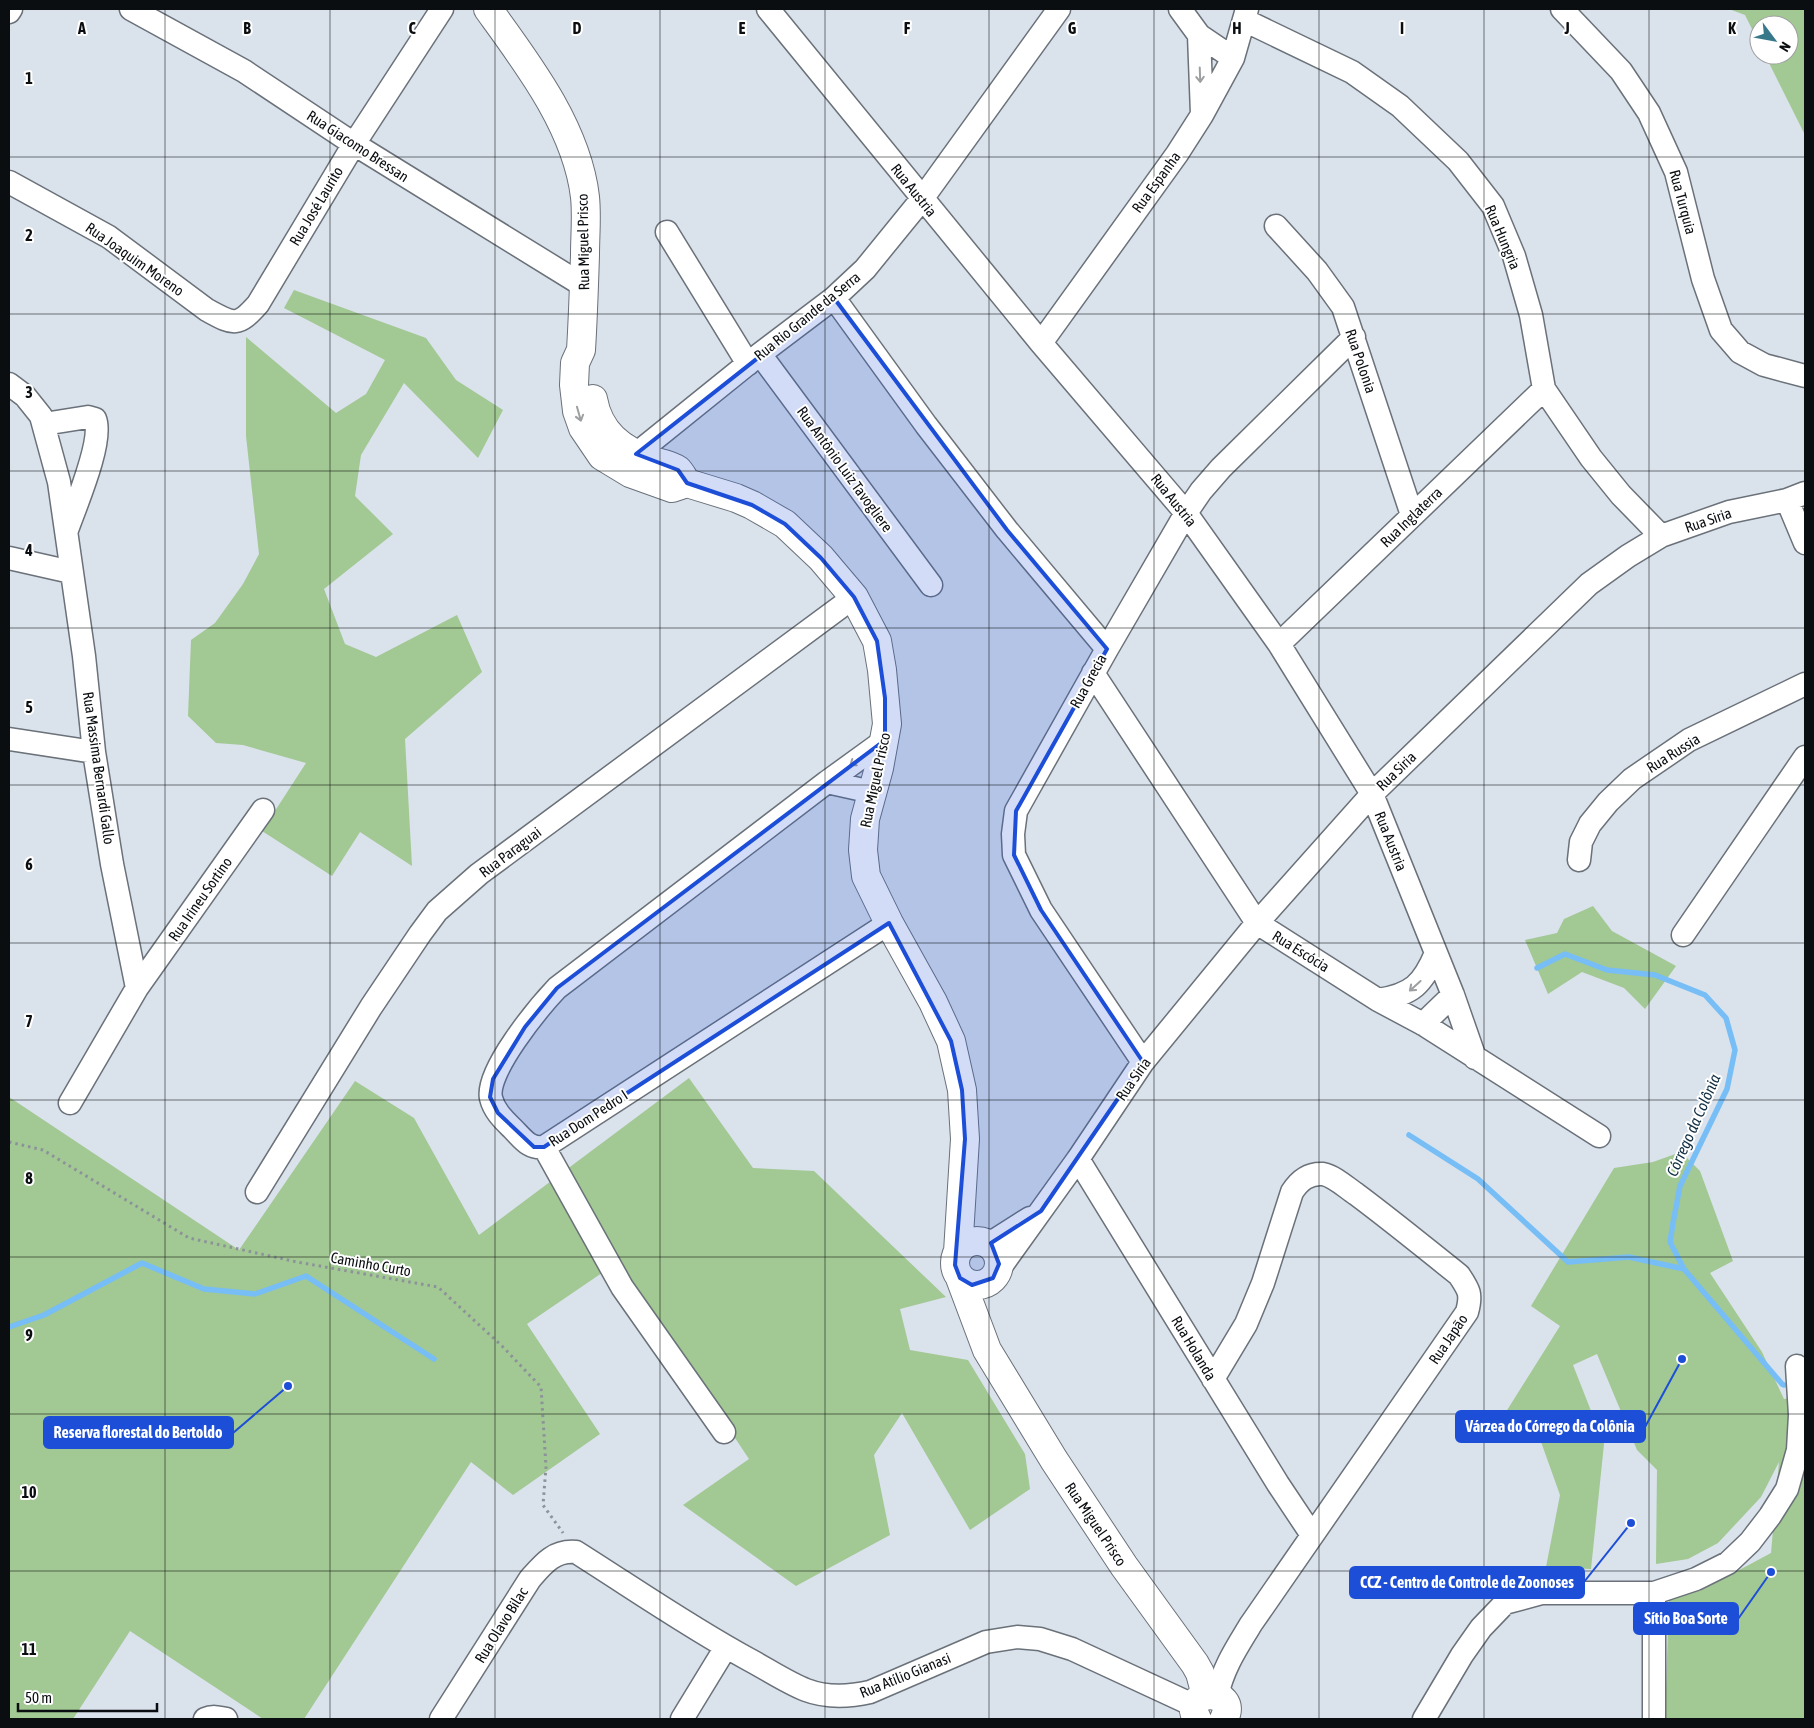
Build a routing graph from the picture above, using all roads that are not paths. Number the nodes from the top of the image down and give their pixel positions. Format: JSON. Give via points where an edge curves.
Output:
{"nodes":[{"id":1,"x":131,"y":9,"type":"edge"},
{"id":2,"x":442,"y":9,"type":"edge"},
{"id":3,"x":488,"y":9,"type":"edge"},
{"id":4,"x":768,"y":9,"type":"edge"},
{"id":5,"x":1059,"y":9,"type":"edge"},
{"id":6,"x":1180,"y":9,"type":"edge"},
{"id":7,"x":1562,"y":9,"type":"edge"},
{"id":8,"x":1246,"y":15,"type":"edge"},
{"id":9,"x":1199,"y":36,"type":"junction"},
{"id":10,"x":1233,"y":58,"type":"junction"},
{"id":11,"x":1202,"y":115,"type":"junction"},
{"id":12,"x":354,"y":144,"type":"junction"},
{"id":13,"x":9,"y":182,"type":"edge"},
{"id":14,"x":922,"y":198,"type":"junction"},
{"id":15,"x":1276,"y":226,"type":"dead end"},
{"id":16,"x":667,"y":232,"type":"dead end"},
{"id":17,"x":584,"y":286,"type":"junction"},
{"id":18,"x":834,"y":298,"type":"junction"},
{"id":19,"x":258,"y":304,"type":"joint"},
{"id":20,"x":1354,"y":337,"type":"junction"},
{"id":21,"x":1040,"y":343,"type":"junction"},
{"id":22,"x":581,"y":350,"type":"junction"},
{"id":23,"x":754,"y":359,"type":"junction"},
{"id":24,"x":1805,"y":376,"type":"edge"},
{"id":25,"x":9,"y":384,"type":"edge"},
{"id":26,"x":1544,"y":390,"type":"junction"},
{"id":27,"x":43,"y":420,"type":"junction"},
{"id":28,"x":636,"y":454,"type":"junction"},
{"id":29,"x":687,"y":483,"type":"junction"},
{"id":30,"x":1796,"y":496,"type":"edge"},
{"id":31,"x":1186,"y":513,"type":"junction"},
{"id":32,"x":1412,"y":515,"type":"junction"},
{"id":33,"x":66,"y":531,"type":"junction"},
{"id":34,"x":1661,"y":536,"type":"junction"},
{"id":35,"x":1805,"y":543,"type":"edge"},
{"id":36,"x":9,"y":558,"type":"edge"},
{"id":37,"x":71,"y":572,"type":"junction"},
{"id":38,"x":930,"y":585,"type":"dead end"},
{"id":39,"x":854,"y":597,"type":"junction"},
{"id":40,"x":1279,"y":644,"type":"junction"},
{"id":41,"x":1106,"y":649,"type":"junction"},
{"id":42,"x":1093,"y":673,"type":"junction"},
{"id":43,"x":1805,"y":684,"type":"edge"},
{"id":44,"x":9,"y":739,"type":"edge"},
{"id":45,"x":885,"y":740,"type":"junction"},
{"id":46,"x":94,"y":752,"type":"junction"},
{"id":47,"x":1805,"y":757,"type":"edge"},
{"id":48,"x":827,"y":782,"type":"junction"},
{"id":49,"x":872,"y":792,"type":"junction"},
{"id":50,"x":1372,"y":794,"type":"junction"},
{"id":51,"x":263,"y":810,"type":"dead end"},
{"id":52,"x":1579,"y":860,"type":"dead end"},
{"id":53,"x":889,"y":923,"type":"junction"},
{"id":54,"x":1257,"y":923,"type":"junction"},
{"id":55,"x":1683,"y":935,"type":"dead end"},
{"id":56,"x":1436,"y":953,"type":"junction"},
{"id":57,"x":137,"y":988,"type":"junction"},
{"id":58,"x":1453,"y":995,"type":"junction"},
{"id":59,"x":1378,"y":1000,"type":"junction"},
{"id":60,"x":1423,"y":1024,"type":"junction"},
{"id":61,"x":1475,"y":1058,"type":"junction"},
{"id":62,"x":1144,"y":1062,"type":"junction"},
{"id":63,"x":70,"y":1103,"type":"dead end"},
{"id":64,"x":1599,"y":1136,"type":"dead end"},
{"id":65,"x":544,"y":1146,"type":"junction"},
{"id":66,"x":1078,"y":1159,"type":"junction"},
{"id":67,"x":963,"y":1186,"type":"junction"},
{"id":68,"x":256,"y":1192,"type":"dead end"},
{"id":69,"x":1041,"y":1211,"type":"junction"},
{"id":70,"x":986,"y":1243,"type":"junction"},
{"id":71,"x":959,"y":1265,"type":"junction"},
{"id":72,"x":995,"y":1275,"type":"junction"},
{"id":73,"x":988,"y":1350,"type":"junction"},
{"id":74,"x":1797,"y":1366,"type":"dead end"},
{"id":75,"x":1213,"y":1379,"type":"junction"},
{"id":76,"x":724,"y":1432,"type":"dead end"},
{"id":77,"x":1312,"y":1535,"type":"junction"},
{"id":78,"x":576,"y":1552,"type":"joint"},
{"id":79,"x":1654,"y":1593,"type":"junction"},
{"id":80,"x":726,"y":1647,"type":"junction"},
{"id":81,"x":1208,"y":1711,"type":"edge"},
{"id":82,"x":205,"y":1719,"type":"edge"},
{"id":83,"x":226,"y":1719,"type":"edge"},
{"id":84,"x":441,"y":1719,"type":"edge"},
{"id":85,"x":682,"y":1719,"type":"edge"},
{"id":86,"x":1424,"y":1719,"type":"edge"},
{"id":87,"x":1654,"y":1719,"type":"edge"}],
"edges":[{"from":1,"to":12,"type":"street","name":"Rua Giacomo Bressan","via":[[244,71]]},
{"from":2,"to":12,"type":"street","name":"Rua José Laurito"},
{"from":3,"to":17,"type":"street","name":"Rua Miguel Prisco","via":[[556,110],[575,155],[585,197]]},
{"from":4,"to":14,"type":"street","name":"Rua Austria"},
{"from":5,"to":14,"type":"street","name":"Rua Rio Grande da Serra"},
{"from":6,"to":9,"type":"street"},
{"from":7,"to":24,"type":"street","name":"Rua Turquia","via":[[1621,71],[1649,113],[1676,172],[1702,279],[1721,330],[1740,352],[1764,365]]},
{"from":8,"to":10,"type":"street","name":"Rua Espanha"},
{"from":8,"to":26,"type":"street","name":"Rua Hungria","via":[[1352,72],[1400,106],[1458,161],[1493,206],[1514,256],[1531,315]]},
{"from":9,"to":10,"type":"street"},
{"from":9,"to":11,"type":"street","one_way":true},
{"from":10,"to":11,"type":"street","name":"Rua Espanha"},
{"from":11,"to":21,"type":"street","name":"Rua Espanha"},
{"from":12,"to":17,"type":"street","name":"Rua Giacomo Bressan"},
{"from":12,"to":19,"type":"street","name":"Rua José Laurito"},
{"from":13,"to":19,"type":"street","name":"Rua Joaquim Moreno","via":[[109,237],[225,320],[238,321]]},
{"from":14,"to":18,"type":"street","name":"Rua Rio Grande da Serra","via":[[881,251]]},
{"from":14,"to":21,"type":"street","name":"Rua Austria"},
{"from":15,"to":20,"type":"street","name":"Rua Polonia","via":[[1317,271],[1343,307]]},
{"from":16,"to":23,"type":"street","name":"Rua Antônio Luiz Tavogliere"},
{"from":17,"to":22,"type":"street","name":"Rua Miguel Prisco"},
{"from":18,"to":23,"type":"street","name":"Rua Rio Grande da Serra"},
{"from":18,"to":41,"type":"street","via":[[1007,530]]},
{"from":20,"to":31,"type":"street","name":"Rua Grecia","via":[[1222,468]]},
{"from":20,"to":32,"type":"street","name":"Rua Polonia"},
{"from":21,"to":31,"type":"street","name":"Rua Austria"},
{"from":22,"to":28,"type":"street","name":"Rua Miguel Prisco","via":[[589,364],[594,405],[600,420],[622,447]]},
{"from":22,"to":29,"type":"street","name":"Rua Miguel Prisco","one_way":true,"via":[[574,363],[577,412],[595,448],[614,464],[643,478],[672,488]]},
{"from":23,"to":28,"type":"street","name":"Rua Rio Grande da Serra"},
{"from":23,"to":38,"type":"street","name":"Rua Antônio Luiz Tavogliere"},
{"from":25,"to":27,"type":"street","via":[[25,396]]},
{"from":26,"to":32,"type":"street","name":"Rua Inglaterra"},
{"from":26,"to":34,"type":"street","name":"Rua Hungria","via":[[1591,458]]},
{"from":27,"to":33,"type":"street","name":"Rua Massima Bernardi Gallo"},
{"from":27,"to":33,"type":"street","via":[[88,417],[96,421],[93,454]]},
{"from":28,"to":29,"type":"street","name":"Rua Miguel Prisco","via":[[678,470]]},
{"from":29,"to":39,"type":"street","name":"Rua Miguel Prisco","via":[[736,498],[785,524],[821,558]]},
{"from":30,"to":34,"type":"street","name":"Rua Siria","via":[[1729,512]]},
{"from":30,"to":35,"type":"street"},
{"from":31,"to":40,"type":"street","name":"Rua Austria"},
{"from":31,"to":41,"type":"street","name":"Rua Grecia"},
{"from":32,"to":40,"type":"street","name":"Rua Inglaterra"},
{"from":33,"to":37,"type":"street","name":"Rua Massima Bernardi Gallo"},
{"from":34,"to":50,"type":"street","name":"Rua Siria","via":[[1589,584]]},
{"from":36,"to":37,"type":"street"},
{"from":37,"to":46,"type":"street","name":"Rua Massima Bernardi Gallo"},
{"from":39,"to":45,"type":"street","name":"Rua Miguel Prisco","via":[[877,641],[886,698]]},
{"from":39,"to":68,"type":"street","name":"Rua Paraguai","via":[[480,874],[437,911],[371,1007]]},
{"from":40,"to":50,"type":"street","name":"Rua Austria"},
{"from":41,"to":42,"type":"street","name":"Rua Grecia"},
{"from":42,"to":54,"type":"street","name":"Rua Escócia"},
{"from":42,"to":62,"type":"street","name":"Rua Grecia","via":[[1016,811],[1014,855],[1041,910]]},
{"from":43,"to":52,"type":"street","name":"Rua Russia","via":[[1689,740],[1632,779],[1590,824],[1581,842]]},
{"from":44,"to":46,"type":"street"},
{"from":45,"to":48,"type":"street","name":"Rua Dom Pedro I","one_way":true},
{"from":45,"to":49,"type":"street","name":"Rua Miguel Prisco"},
{"from":46,"to":57,"type":"street","name":"Rua Massima Bernardi Gallo"},
{"from":47,"to":55,"type":"street"},
{"from":48,"to":49,"type":"street"},
{"from":48,"to":65,"type":"street","name":"Rua Dom Pedro I","via":[[558,988],[540,1007],[505,1056],[493,1079],[490,1097],[498,1114],[526,1142],[534,1147]]},
{"from":49,"to":53,"type":"street","name":"Rua Miguel Prisco","via":[[865,819],[863,850],[866,876]]},
{"from":50,"to":54,"type":"street","name":"Rua Siria"},
{"from":50,"to":56,"type":"street","name":"Rua Austria"},
{"from":51,"to":57,"type":"street","name":"Rua Irineu Sortino"},
{"from":53,"to":65,"type":"street","name":"Rua Dom Pedro I"},
{"from":53,"to":67,"type":"street","name":"Rua Miguel Prisco","via":[[951,1041],[962,1090]]},
{"from":54,"to":59,"type":"street","name":"Rua Escócia"},
{"from":54,"to":62,"type":"street","name":"Rua Siria"},
{"from":56,"to":58,"type":"street","name":"Rua Austria"},
{"from":56,"to":59,"type":"street","one_way":true,"via":[[1417,985],[1396,997]]},
{"from":57,"to":63,"type":"street"},
{"from":58,"to":60,"type":"street"},
{"from":58,"to":61,"type":"street","name":"Rua Austria"},
{"from":59,"to":60,"type":"street","name":"Rua Escócia"},
{"from":60,"to":61,"type":"street","name":"Rua Escócia"},
{"from":61,"to":64,"type":"street","name":"Rua Escócia"},
{"from":62,"to":66,"type":"street","name":"Rua Siria"},
{"from":65,"to":76,"type":"street","via":[[622,1287]]},
{"from":66,"to":69,"type":"street","name":"Rua Siria"},
{"from":66,"to":75,"type":"street","name":"Rua Holanda"},
{"from":67,"to":70,"type":"street","name":"Rua Miguel Prisco"},
{"from":67,"to":71,"type":"street","name":"Rua Miguel Prisco"},
{"from":69,"to":70,"type":"street","name":"Rua Siria"},
{"from":69,"to":72,"type":"street","name":"Rua Siria"},
{"from":70,"to":71,"type":"street","via":[[968,1242]]},
{"from":70,"to":72,"type":"street","name":"Rua Miguel Prisco","via":[[998,1257]]},
{"from":71,"to":72,"type":"street","via":[[966,1282],[980,1285]]},
{"from":71,"to":73,"type":"street","name":"Rua Miguel Prisco"},
{"from":72,"to":73,"type":"street","name":"Rua Miguel Prisco"},
{"from":73,"to":81,"type":"street","name":"Rua Miguel Prisco","via":[[1054,1460],[1124,1566],[1195,1664]]},
{"from":74,"to":79,"type":"street","via":[[1798,1450],[1787,1489],[1770,1516],[1728,1563]]},
{"from":75,"to":77,"type":"street","name":"Rua Holanda"},
{"from":75,"to":77,"type":"street","name":"Rua Japão","via":[[1246,1324],[1263,1283],[1292,1192],[1298,1182],[1310,1174],[1325,1174],[1382,1213],[1459,1275],[1467,1287],[1471,1299],[1467,1312]]},
{"from":77,"to":81,"type":"street","name":"Rua Japão","via":[[1229,1660]]},
{"from":78,"to":80,"type":"street","name":"Rua Atílio Gianasi"},
{"from":78,"to":84,"type":"street","name":"Rua Olavo Bilac","via":[[554,1555],[530,1579]]},
{"from":79,"to":86,"type":"street","via":[[1542,1593],[1506,1603],[1481,1628]]},
{"from":79,"to":87,"type":"street"},
{"from":80,"to":81,"type":"street","name":"Rua Atílio Gianasi","via":[[806,1690],[829,1696],[850,1696],[870,1692],[986,1642],[1017,1637],[1040,1639],[1072,1649]]},
{"from":80,"to":85,"type":"street"},
{"from":82,"to":83,"type":"street"}]}
